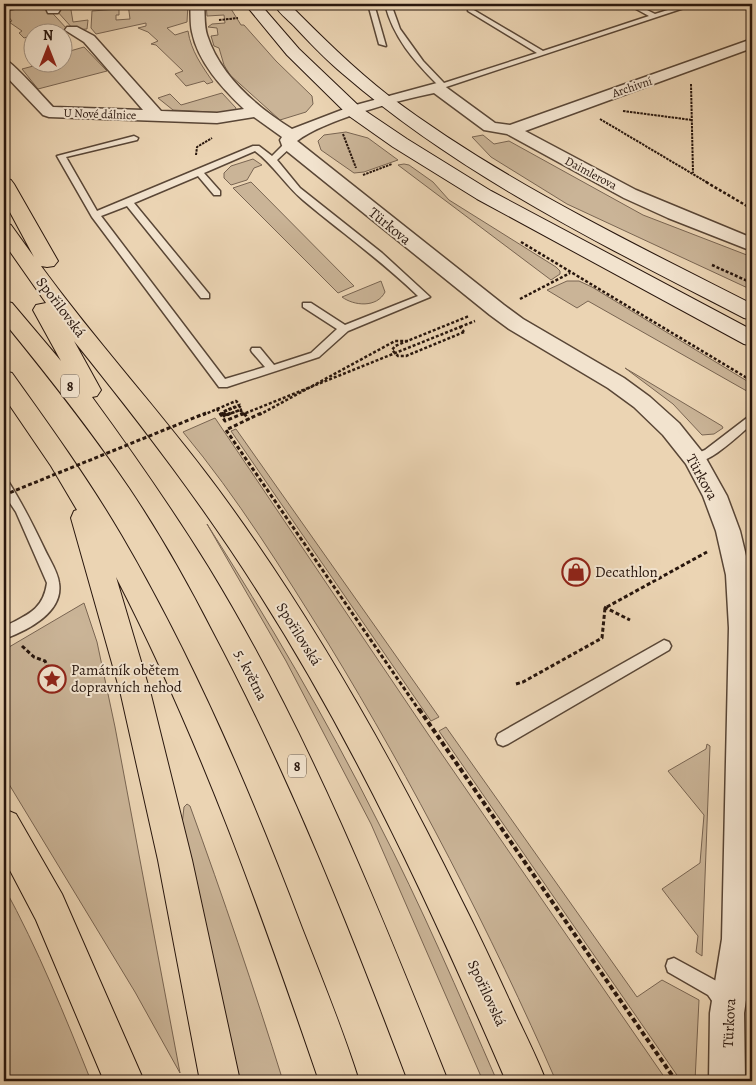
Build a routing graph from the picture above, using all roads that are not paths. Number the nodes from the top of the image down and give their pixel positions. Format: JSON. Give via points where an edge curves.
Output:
{"nodes":[{"id":1,"x":198,"y":4,"type":"edge"},
{"id":2,"x":252,"y":4,"type":"edge"},
{"id":3,"x":282,"y":4,"type":"edge"},
{"id":4,"x":371,"y":4,"type":"edge"},
{"id":5,"x":388,"y":4,"type":"edge"},
{"id":6,"x":630,"y":4,"type":"edge"},
{"id":7,"x":693,"y":4,"type":"edge"},
{"id":8,"x":470,"y":10,"type":"dead end"},
{"id":9,"x":654,"y":16,"type":"junction"},
{"id":10,"x":72,"y":30,"type":"dead end"},
{"id":11,"x":752,"y":43,"type":"edge"},
{"id":12,"x":383,"y":44,"type":"dead end"},
{"id":13,"x":542,"y":53,"type":"junction"},
{"id":14,"x":4,"y":64,"type":"edge"},
{"id":15,"x":440,"y":86,"type":"junction"},
{"id":16,"x":385,"y":102,"type":"junction"},
{"id":17,"x":257,"y":112,"type":"junction"},
{"id":18,"x":355,"y":112,"type":"junction"},
{"id":19,"x":157,"y":117,"type":"junction"},
{"id":20,"x":511,"y":130,"type":"junction"},
{"id":21,"x":134,"y":138,"type":"dead end"},
{"id":22,"x":290,"y":140,"type":"junction"},
{"id":23,"x":273,"y":160,"type":"junction"},
{"id":24,"x":200,"y":172,"type":"junction"},
{"id":25,"x":4,"y":184,"type":"edge"},
{"id":26,"x":217,"y":193,"type":"dead end"},
{"id":27,"x":129,"y":202,"type":"junction"},
{"id":28,"x":95,"y":215,"type":"junction"},
{"id":29,"x":4,"y":229,"type":"edge"},
{"id":30,"x":752,"y":246,"type":"edge"},
{"id":31,"x":4,"y":253,"type":"edge"},
{"id":32,"x":710,"y":292,"type":"junction"},
{"id":33,"x":205,"y":296,"type":"dead end"},
{"id":34,"x":687,"y":304,"type":"junction"},
{"id":35,"x":307,"y":305,"type":"dead end"},
{"id":36,"x":752,"y":307,"type":"edge"},
{"id":37,"x":4,"y":308,"type":"edge"},
{"id":38,"x":752,"y":313,"type":"edge"},
{"id":39,"x":344,"y":330,"type":"junction"},
{"id":40,"x":752,"y":339,"type":"edge"},
{"id":41,"x":256,"y":350,"type":"dead end"},
{"id":42,"x":752,"y":360,"type":"edge"},
{"id":43,"x":272,"y":369,"type":"junction"},
{"id":44,"x":4,"y":379,"type":"edge"},
{"id":45,"x":752,"y":418,"type":"edge"},
{"id":46,"x":167,"y":438,"type":"junction"},
{"id":47,"x":695,"y":459,"type":"junction"},
{"id":48,"x":131,"y":469,"type":"junction"},
{"id":49,"x":72,"y":480,"type":"junction"},
{"id":50,"x":4,"y":484,"type":"edge"},
{"id":51,"x":7,"y":631,"type":"edge"},
{"id":52,"x":664,"y":646,"type":"dead end"},
{"id":53,"x":747,"y":671,"type":"edge"},
{"id":54,"x":503,"y":739,"type":"dead end"},
{"id":55,"x":746,"y":820,"type":"edge"},
{"id":56,"x":4,"y":826,"type":"edge"},
{"id":57,"x":746,"y":947,"type":"edge"},
{"id":58,"x":674,"y":966,"type":"dead end"},
{"id":59,"x":728,"y":1013,"type":"junction"},
{"id":60,"x":124,"y":1081,"type":"edge"},
{"id":61,"x":220,"y":1081,"type":"edge"},
{"id":62,"x":339,"y":1081,"type":"edge"},
{"id":63,"x":428,"y":1081,"type":"edge"},
{"id":64,"x":526,"y":1081,"type":"edge"},
{"id":65,"x":727,"y":1081,"type":"edge"}],
"edges":[{"from":1,"to":17,"type":"street","via":[[200,35],[217,72]]},
{"from":2,"to":18,"type":"main road","via":[[293,52]]},
{"from":3,"to":16,"type":"main road","via":[[305,32]]},
{"from":4,"to":12,"type":"lane"},
{"from":5,"to":15,"type":"lane","via":[[396,29]]},
{"from":6,"to":9,"type":"lane"},
{"from":7,"to":9,"type":"lane"},
{"from":8,"to":13,"type":"lane"},
{"from":9,"to":13,"type":"lane"},
{"from":10,"to":19,"type":"street","name":"U Nové dálnice","via":[[89,39]]},
{"from":11,"to":20,"type":"street","name":"Archivní"},
{"from":13,"to":15,"type":"lane"},
{"from":14,"to":19,"type":"street","name":"U Nové dálnice","via":[[49,112]]},
{"from":15,"to":16,"type":"street"},
{"from":15,"to":20,"type":"street","name":"Daimlerova","via":[[490,127]]},
{"from":16,"to":18,"type":"street"},
{"from":16,"to":32,"type":"main road","via":[[498,177]]},
{"from":17,"to":19,"type":"street","name":"U Nové dálnice","via":[[217,118]]},
{"from":17,"to":22,"type":"street"},
{"from":18,"to":22,"type":"street","via":[[316,124]]},
{"from":18,"to":34,"type":"main road","via":[[484,195]]},
{"from":20,"to":30,"type":"street","name":"Daimlerova","via":[[630,194]]},
{"from":21,"to":28,"type":"lane","via":[[61,156]]},
{"from":22,"to":23,"type":"lane"},
{"from":22,"to":47,"type":"street","name":"Türkova","via":[[503,314],[642,402],[671,429]]},
{"from":23,"to":24,"type":"lane","via":[[256,148]]},
{"from":23,"to":39,"type":"lane","via":[[297,190],[392,266],[425,297]]},
{"from":24,"to":26,"type":"lane"},
{"from":24,"to":27,"type":"lane"},
{"from":25,"to":46,"type":"highway","via":[[55,275]]},
{"from":27,"to":28,"type":"lane"},
{"from":27,"to":33,"type":"lane"},
{"from":28,"to":43,"type":"lane","via":[[224,384]]},
{"from":29,"to":46,"type":"highway","name":"Spořilovská","via":[[76,327]]},
{"from":31,"to":48,"type":"highway","via":[[55,327]]},
{"from":32,"to":36,"type":"main road"},
{"from":32,"to":38,"type":"main road"},
{"from":34,"to":40,"type":"main road"},
{"from":34,"to":42,"type":"main road"},
{"from":35,"to":39,"type":"lane"},
{"from":37,"to":48,"type":"highway","name":"5. května","number":"8","via":[[71,387]]},
{"from":39,"to":43,"type":"lane","via":[[315,355]]},
{"from":41,"to":43,"type":"lane"},
{"from":44,"to":49,"type":"highway"},
{"from":45,"to":47,"type":"lane","via":[[709,453]]},
{"from":46,"to":64,"type":"highway","name":"Spořilovská","via":[[227,522],[335,692],[422,856]]},
{"from":47,"to":53,"type":"street","name":"Türkova","via":[[714,496],[735,554]]},
{"from":48,"to":63,"type":"highway","name":"5. května","number":"8","via":[[190,563],[289,750],[361,912]]},
{"from":49,"to":61,"type":"highway","via":[[136,695],[175,860]]},
{"from":49,"to":62,"type":"highway","via":[[150,613],[194,708],[241,815]]},
{"from":50,"to":51,"type":"lane","via":[[21,511],[53,583],[50,604],[42,613]]},
{"from":52,"to":54,"type":"lane"},
{"from":53,"to":55,"type":"street","name":"Türkova"},
{"from":55,"to":57,"type":"street","name":"Türkova"},
{"from":56,"to":60,"type":"highway","via":[[49,908]]},
{"from":57,"to":59,"type":"street","name":"Türkova"},
{"from":58,"to":59,"type":"lane","via":[[714,988]]},
{"from":59,"to":65,"type":"street","name":"Türkova"}]}
